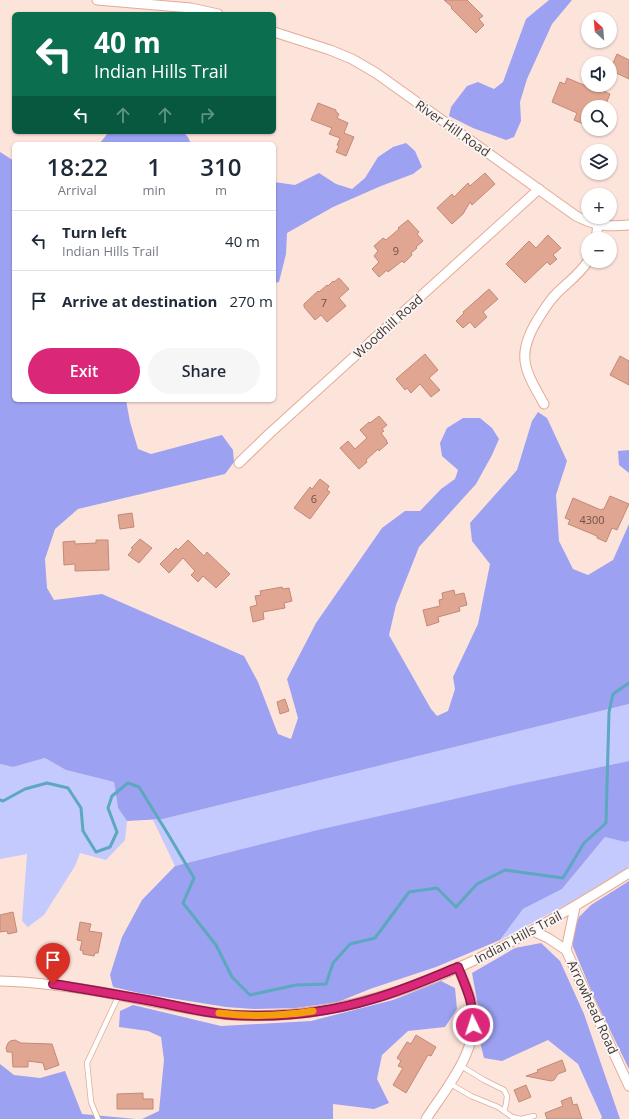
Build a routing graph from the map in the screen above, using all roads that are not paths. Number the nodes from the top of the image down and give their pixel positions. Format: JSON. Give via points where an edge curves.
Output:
{"nodes":[{"id":1,"x":97,"y":0,"type":"edge"},
{"id":2,"x":209,"y":12,"type":"edge"},
{"id":3,"x":276,"y":33,"type":"edge"},
{"id":4,"x":539,"y":189,"type":"junction"},
{"id":5,"x":629,"y":224,"type":"edge"},
{"id":6,"x":598,"y":225,"type":"junction"},
{"id":7,"x":597,"y":232,"type":"edge"},
{"id":8,"x":584,"y":268,"type":"edge"},
{"id":9,"x":544,"y":404,"type":"dead end"},
{"id":10,"x":239,"y":463,"type":"dead end"},
{"id":11,"x":629,"y":873,"type":"edge"},
{"id":12,"x":575,"y":907,"type":"junction"},
{"id":13,"x":533,"y":931,"type":"junction"},
{"id":14,"x":566,"y":950,"type":"junction"},
{"id":15,"x":458,"y":967,"type":"junction"},
{"id":16,"x":0,"y":981,"type":"edge"},
{"id":17,"x":119,"y":995,"type":"junction"},
{"id":18,"x":461,"y":1066,"type":"junction"},
{"id":19,"x":449,"y":1083,"type":"junction"},
{"id":20,"x":629,"y":1086,"type":"edge"},
{"id":21,"x":504,"y":1111,"type":"junction"},
{"id":22,"x":534,"y":1116,"type":"dead end"},
{"id":23,"x":98,"y":1119,"type":"edge"},
{"id":24,"x":426,"y":1119,"type":"edge"}],
"edges":[{"from":1,"to":2,"type":"street","via":[[191,8]]},
{"from":3,"to":4,"type":"street","name":"River Hill Road","via":[[330,50],[376,73]]},
{"from":4,"to":6,"type":"street","name":"River Hill Road","via":[[576,216]]},
{"from":4,"to":10,"type":"street","name":"Woodhill Road"},
{"from":5,"to":6,"type":"street","name":"River Hill Road"},
{"from":6,"to":7,"type":"street"},
{"from":8,"to":9,"type":"street","via":[[555,295],[533,326],[527,340],[524,361]]},
{"from":11,"to":12,"type":"street","name":"Indian Hills Trail"},
{"from":12,"to":13,"type":"street","name":"Indian Hills Trail"},
{"from":12,"to":14,"type":"street","name":"Arrowhead Road"},
{"from":13,"to":14,"type":"street","name":"Arrowhead Road"},
{"from":13,"to":15,"type":"street","name":"Indian Hills Trail"},
{"from":14,"to":20,"type":"street","name":"Arrowhead Road"},
{"from":15,"to":17,"type":"street","name":"Indian Hills Trail","via":[[375,999],[299,1014],[232,1015]]},
{"from":15,"to":18,"type":"street","via":[[474,1015],[471,1041]]},
{"from":16,"to":17,"type":"street","name":"Indian Hills Trail","via":[[53,984]]},
{"from":17,"to":23,"type":"lane","via":[[87,1063],[91,1102]]},
{"from":18,"to":19,"type":"street"},
{"from":18,"to":21,"type":"lane","via":[[504,1090],[507,1096]]},
{"from":19,"to":21,"type":"lane"},
{"from":19,"to":24,"type":"street"},
{"from":21,"to":22,"type":"lane","via":[[512,1117],[521,1119]]}]}
